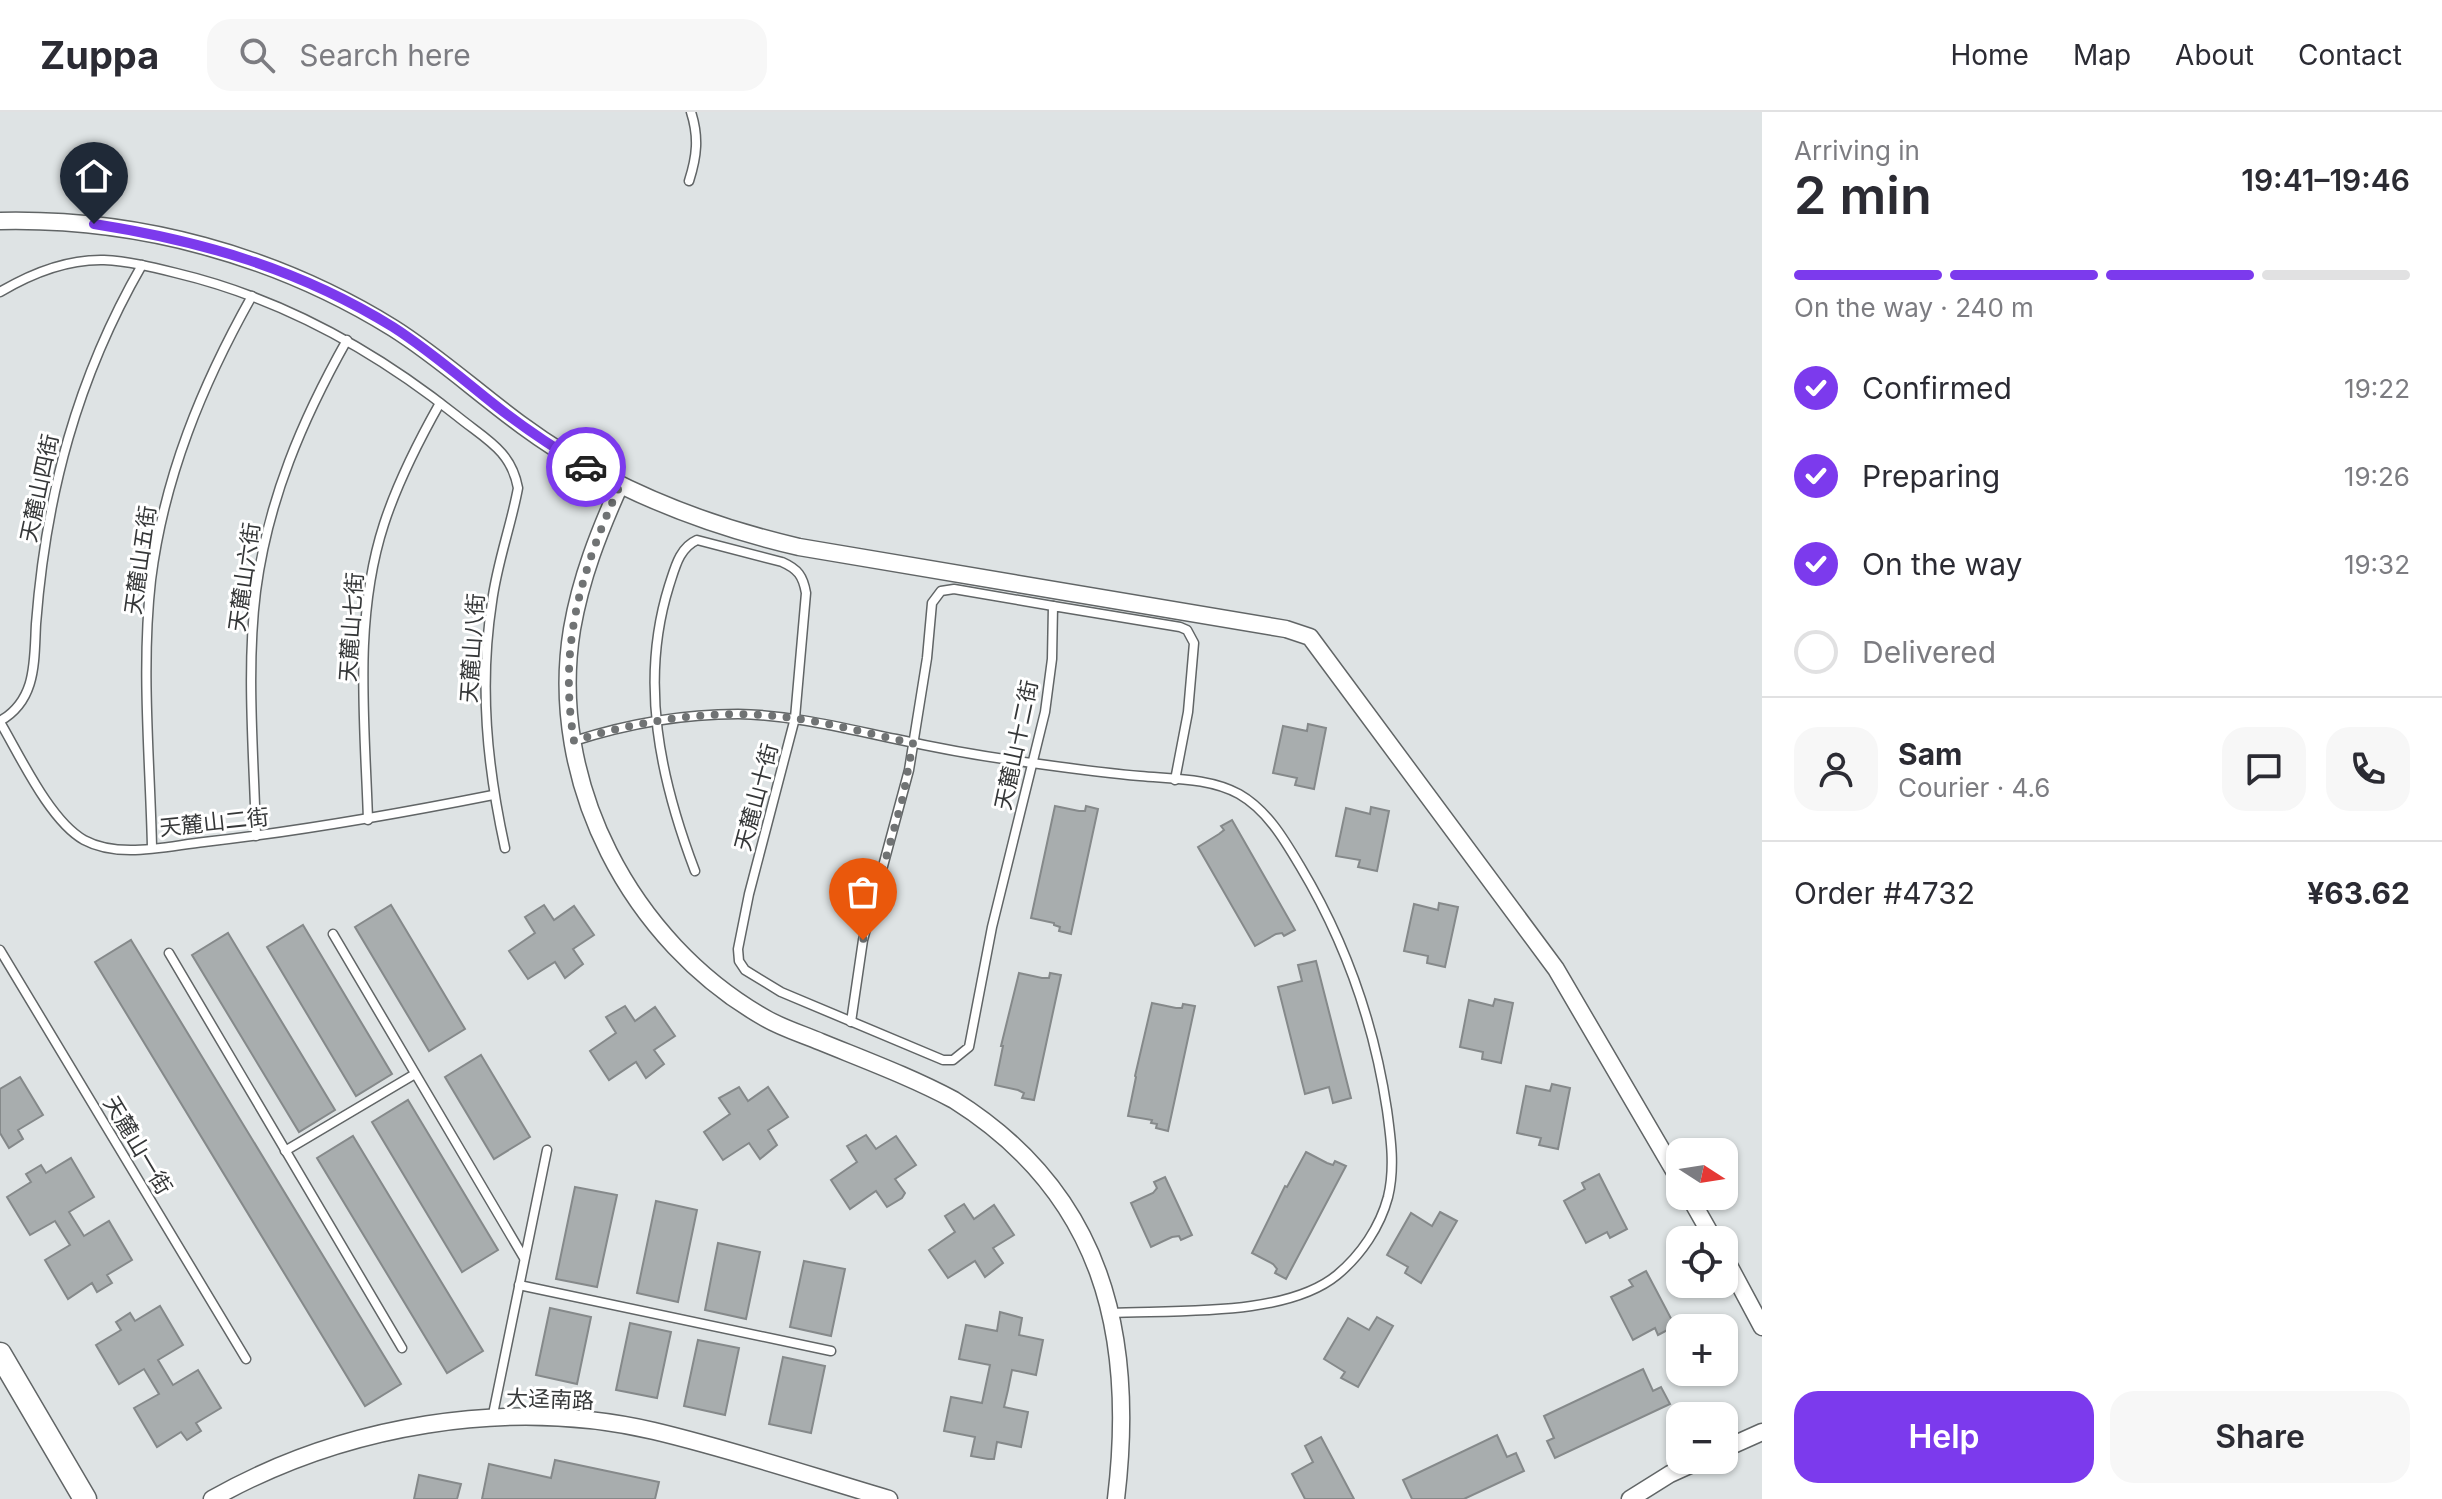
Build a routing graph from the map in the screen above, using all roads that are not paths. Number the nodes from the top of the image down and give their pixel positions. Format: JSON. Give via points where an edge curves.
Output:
{"nodes":[{"id":1,"x":691,"y":112,"type":"edge"},
{"id":2,"x":689,"y":181,"type":"dead end"},
{"id":3,"x":0,"y":221,"type":"edge"},
{"id":4,"x":142,"y":265,"type":"junction"},
{"id":5,"x":0,"y":292,"type":"edge"},
{"id":6,"x":252,"y":296,"type":"junction"},
{"id":7,"x":347,"y":340,"type":"junction"},
{"id":8,"x":440,"y":403,"type":"junction"},
{"id":9,"x":620,"y":485,"type":"junction"},
{"id":10,"x":1053,"y":606,"type":"junction"},
{"id":11,"x":795,"y":718,"type":"junction"},
{"id":12,"x":655,"y":721,"type":"junction"},
{"id":13,"x":0,"y":722,"type":"edge"},
{"id":14,"x":574,"y":741,"type":"junction"},
{"id":15,"x":913,"y":743,"type":"junction"},
{"id":16,"x":1034,"y":764,"type":"junction"},
{"id":17,"x":1175,"y":780,"type":"junction"},
{"id":18,"x":493,"y":795,"type":"junction"},
{"id":19,"x":368,"y":820,"type":"junction"},
{"id":20,"x":256,"y":836,"type":"junction"},
{"id":21,"x":152,"y":847,"type":"junction"},
{"id":22,"x":505,"y":848,"type":"dead end"},
{"id":23,"x":695,"y":871,"type":"dead end"},
{"id":24,"x":333,"y":934,"type":"dead end"},
{"id":25,"x":0,"y":950,"type":"edge"},
{"id":26,"x":169,"y":953,"type":"dead end"},
{"id":27,"x":851,"y":1022,"type":"junction"},
{"id":28,"x":415,"y":1074,"type":"junction"},
{"id":29,"x":547,"y":1150,"type":"dead end"},
{"id":30,"x":285,"y":1151,"type":"junction"},
{"id":31,"x":1666,"y":1157,"type":"edge"},
{"id":32,"x":524,"y":1258,"type":"junction"},
{"id":33,"x":1738,"y":1280,"type":"edge"},
{"id":34,"x":519,"y":1285,"type":"junction"},
{"id":35,"x":1111,"y":1313,"type":"junction"},
{"id":36,"x":1762,"y":1327,"type":"edge"},
{"id":37,"x":402,"y":1348,"type":"dead end"},
{"id":38,"x":831,"y":1351,"type":"dead end"},
{"id":39,"x":0,"y":1354,"type":"edge"},
{"id":40,"x":246,"y":1359,"type":"dead end"},
{"id":41,"x":492,"y":1419,"type":"junction"},
{"id":42,"x":1762,"y":1432,"type":"edge"},
{"id":43,"x":1738,"y":1443,"type":"edge"},
{"id":44,"x":1670,"y":1474,"type":"edge"},
{"id":45,"x":85,"y":1499,"type":"edge"},
{"id":46,"x":212,"y":1499,"type":"edge"},
{"id":47,"x":889,"y":1499,"type":"edge"},
{"id":48,"x":1116,"y":1499,"type":"edge"},
{"id":49,"x":1630,"y":1499,"type":"edge"}],
"edges":[{"from":1,"to":2,"type":"lane","via":[[697,136]]},
{"from":3,"to":9,"type":"street","via":[[94,224],[157,234],[280,270],[393,328],[524,427]]},
{"from":4,"to":5,"type":"lane","via":[[103,260],[64,264],[26,276]]},
{"from":4,"to":6,"type":"lane"},
{"from":4,"to":13,"type":"lane","name":"天麓山四街","via":[[93,363],[69,429],[41,567],[31,685],[16,710]]},
{"from":6,"to":7,"type":"lane"},
{"from":6,"to":21,"type":"lane","name":"天麓山五街","via":[[196,405],[161,520],[147,642]]},
{"from":7,"to":8,"type":"lane"},
{"from":7,"to":20,"type":"lane","name":"天麓山六街","via":[[294,445],[264,542],[252,644]]},
{"from":8,"to":18,"type":"lane","name":"天麓山八街","via":[[505,454],[518,488],[501,553],[486,649]]},
{"from":8,"to":19,"type":"lane","name":"天麓山七街","via":[[397,487],[373,565],[363,647]]},
{"from":9,"to":14,"type":"street","via":[[580,586],[568,677]]},
{"from":9,"to":31,"type":"street","via":[[702,520],[799,547],[1310,637],[1556,969]]},
{"from":10,"to":15,"type":"lane","via":[[941,591],[932,603]]},
{"from":10,"to":16,"type":"lane","name":"天麓山十二街","via":[[1052,659]]},
{"from":10,"to":17,"type":"lane","via":[[1180,627],[1192,636],[1188,712]]},
{"from":11,"to":12,"type":"lane","via":[[711,715]]},
{"from":11,"to":12,"type":"lane","name":"天麓山十街","via":[[803,579],[795,568],[697,540],[683,550],[669,589],[657,641]]},
{"from":11,"to":15,"type":"lane"},
{"from":11,"to":27,"type":"lane","name":"天麓山十街","via":[[749,894],[739,961],[781,992]]},
{"from":12,"to":14,"type":"lane"},
{"from":12,"to":23,"type":"lane","name":"天麓山十街","via":[[666,782]]},
{"from":13,"to":21,"type":"lane","name":"天麓山二街","via":[[67,828],[107,848]]},
{"from":14,"to":35,"type":"street","via":[[591,813],[610,856],[660,932],[693,966],[767,1019],[930,1087],[999,1131],[1038,1169],[1070,1213],[1095,1261]]},
{"from":15,"to":16,"type":"lane"},
{"from":15,"to":27,"type":"lane","via":[[863,940]]},
{"from":16,"to":17,"type":"lane"},
{"from":16,"to":27,"type":"lane","name":"天麓山十二街","via":[[992,927],[969,1047],[953,1060],[943,1060]]},
{"from":17,"to":35,"type":"lane","via":[[1209,782],[1240,795],[1267,816],[1318,897],[1366,1012],[1382,1072],[1392,1166],[1388,1198],[1376,1228],[1335,1276],[1308,1293],[1261,1305]]},
{"from":18,"to":19,"type":"lane","name":"天麓山二街"},
{"from":18,"to":22,"type":"lane","name":"天麓山八街"},
{"from":19,"to":20,"type":"lane","name":"天麓山二街"},
{"from":20,"to":21,"type":"lane","name":"天麓山二街"},
{"from":24,"to":28,"type":"lane"},
{"from":25,"to":40,"type":"lane","name":"天麓山一街"},
{"from":26,"to":30,"type":"lane"},
{"from":28,"to":30,"type":"lane"},
{"from":28,"to":32,"type":"lane"},
{"from":29,"to":32,"type":"lane"},
{"from":30,"to":37,"type":"lane"},
{"from":32,"to":34,"type":"lane"},
{"from":33,"to":36,"type":"street"},
{"from":34,"to":38,"type":"lane"},
{"from":34,"to":41,"type":"lane"},
{"from":35,"to":48,"type":"street","via":[[1121,1407]]},
{"from":39,"to":45,"type":"street"},
{"from":41,"to":46,"type":"street","name":"大迳南路","via":[[372,1435],[304,1456]]},
{"from":41,"to":47,"type":"street","name":"大迳南路","via":[[582,1420],[652,1431]]},
{"from":42,"to":43,"type":"street"},
{"from":44,"to":49,"type":"street"}]}
